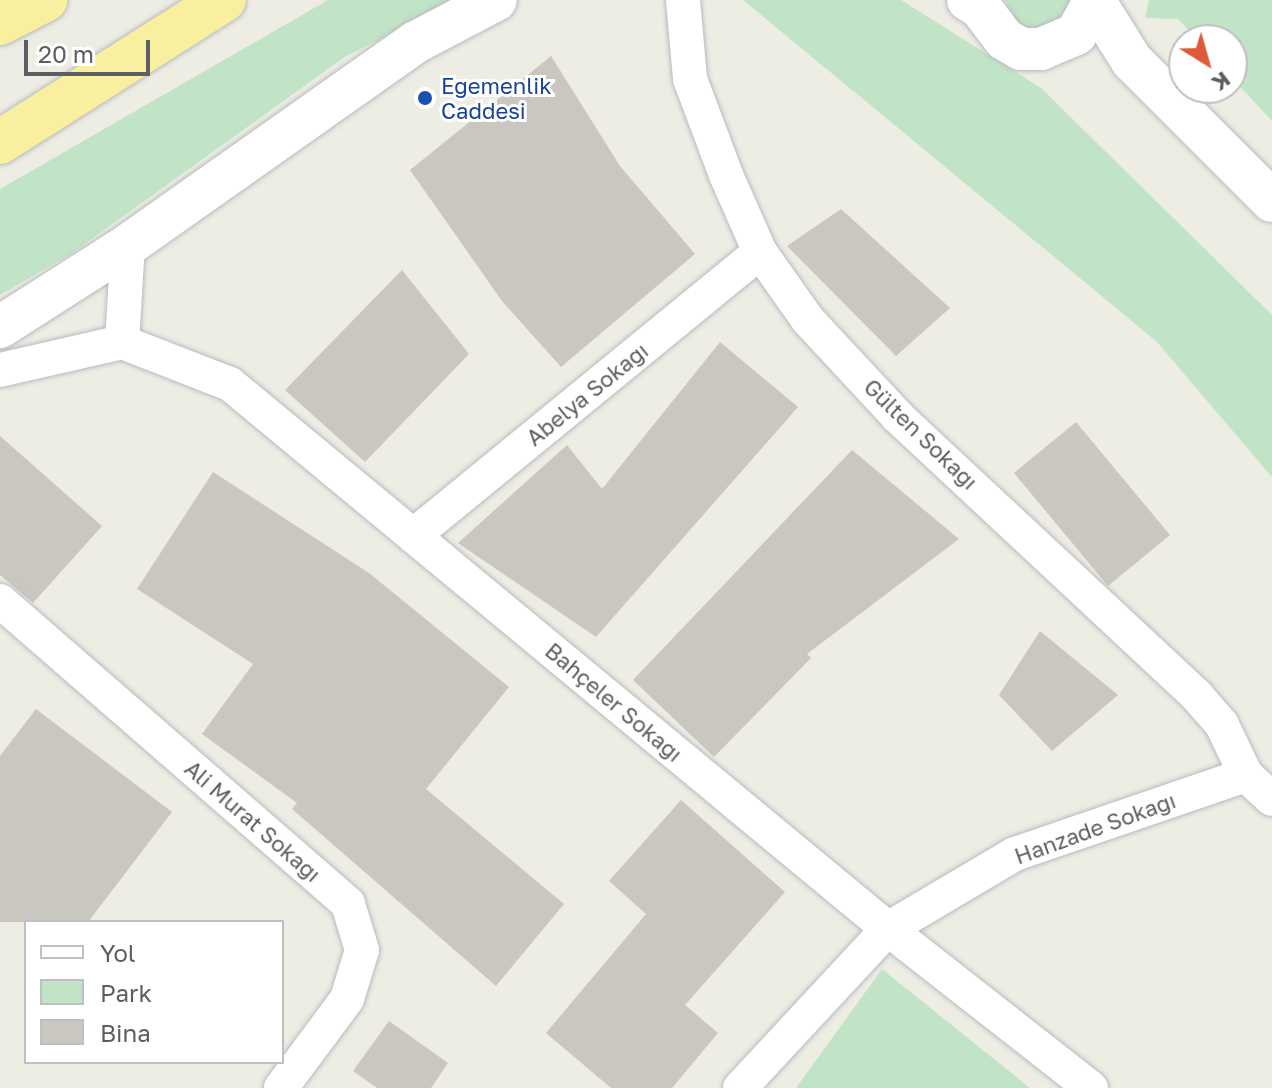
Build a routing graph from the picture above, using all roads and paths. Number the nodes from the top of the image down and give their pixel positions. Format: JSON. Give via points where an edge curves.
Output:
{"nodes":[{"id":1,"x":45,"y":0,"type":"edge"},
{"id":2,"x":203,"y":0,"type":"edge"},
{"id":3,"x":224,"y":0,"type":"edge"},
{"id":4,"x":496,"y":0,"type":"edge"},
{"id":5,"x":683,"y":0,"type":"edge"},
{"id":6,"x":1095,"y":1,"type":"edge"},
{"id":7,"x":976,"y":2,"type":"edge"},
{"id":8,"x":0,"y":23,"type":"edge"},
{"id":9,"x":0,"y":108,"type":"edge"},
{"id":10,"x":0,"y":142,"type":"edge"},
{"id":11,"x":1272,"y":201,"type":"edge"},
{"id":12,"x":128,"y":245,"type":"junction"},
{"id":13,"x":760,"y":252,"type":"junction"},
{"id":14,"x":0,"y":327,"type":"edge"},
{"id":15,"x":122,"y":342,"type":"junction"},
{"id":16,"x":0,"y":370,"type":"edge"},
{"id":17,"x":413,"y":536,"type":"junction"},
{"id":18,"x":0,"y":601,"type":"edge"},
{"id":19,"x":1246,"y":775,"type":"junction"},
{"id":20,"x":1272,"y":799,"type":"edge"},
{"id":21,"x":888,"y":929,"type":"junction"},
{"id":22,"x":281,"y":1088,"type":"edge"},
{"id":23,"x":740,"y":1088,"type":"edge"},
{"id":24,"x":1091,"y":1088,"type":"edge"}],
"edges":[{"from":1,"to":8,"type":"highway"},
{"from":2,"to":9,"type":"highway"},
{"from":3,"to":10,"type":"highway"},
{"from":4,"to":12,"type":"street","via":[[416,42]]},
{"from":5,"to":13,"type":"street","name":"Gülten Sokağı","via":[[690,79]]},
{"from":6,"to":7,"type":"street","via":[[1089,20],[1060,45],[1021,49],[989,26]]},
{"from":6,"to":11,"type":"street","via":[[1132,61]]},
{"from":12,"to":14,"type":"street"},
{"from":12,"to":15,"type":"street"},
{"from":13,"to":17,"type":"street","name":"Abelya Sokağı"},
{"from":13,"to":19,"type":"street","name":"Gülten Sokağı","via":[[808,320],[898,417],[1197,696],[1222,725]]},
{"from":15,"to":16,"type":"street"},
{"from":15,"to":17,"type":"street","name":"Bahçeler Sokağı","via":[[230,384]]},
{"from":17,"to":21,"type":"street","name":"Bahçeler Sokağı"},
{"from":18,"to":22,"type":"street","name":"Ali Murat Sokağı","via":[[348,904],[362,950],[347,999]]},
{"from":19,"to":20,"type":"street","name":"Gülten Sokağı"},
{"from":19,"to":21,"type":"street","name":"Hanzade Sokağı","via":[[1015,854]]},
{"from":21,"to":23,"type":"street","name":"Hanzade Sokağı"},
{"from":21,"to":24,"type":"street","name":"Bahçeler Sokağı"}]}
